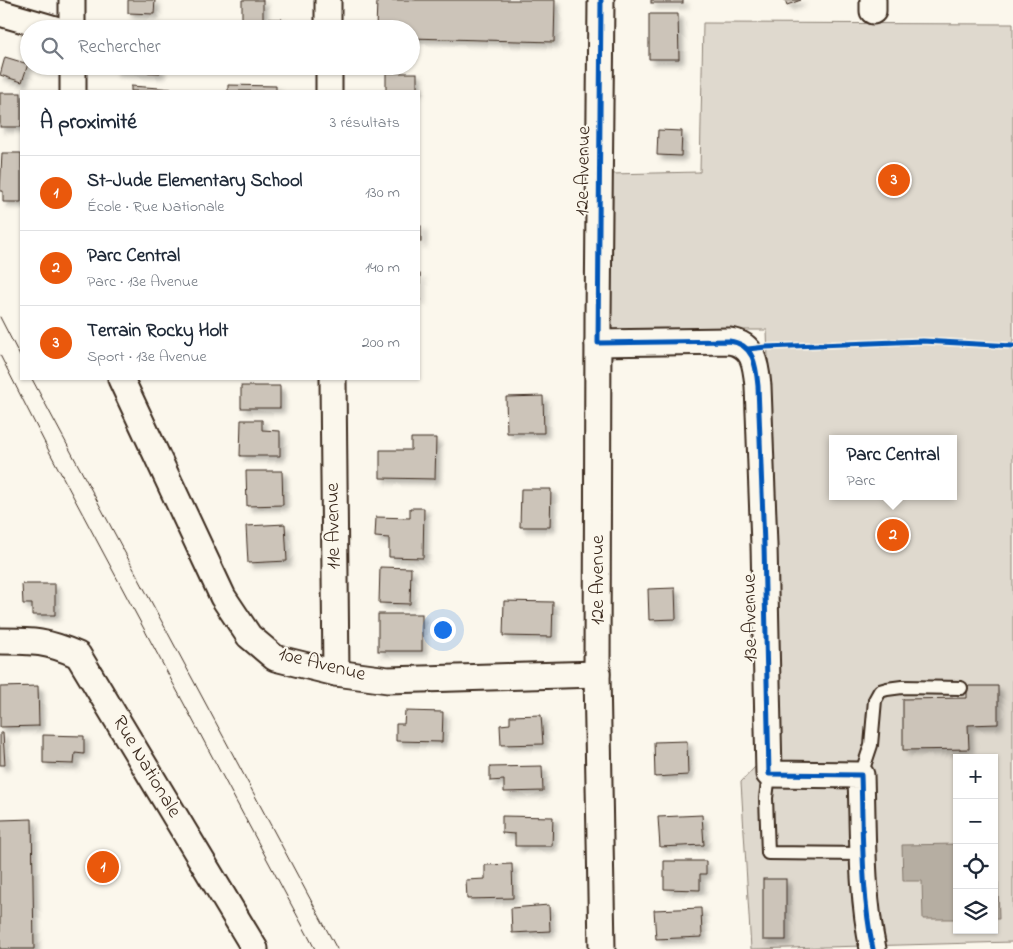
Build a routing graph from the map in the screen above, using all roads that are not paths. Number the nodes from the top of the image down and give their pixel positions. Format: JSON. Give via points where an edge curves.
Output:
{"nodes":[{"id":1,"x":72,"y":0,"type":"edge"},
{"id":2,"x":328,"y":0,"type":"edge"},
{"id":3,"x":601,"y":0,"type":"edge"},
{"id":4,"x":0,"y":13,"type":"edge"},
{"id":5,"x":24,"y":20,"type":"edge"},
{"id":6,"x":72,"y":20,"type":"edge"},
{"id":7,"x":328,"y":20,"type":"edge"},
{"id":8,"x":73,"y":75,"type":"edge"},
{"id":9,"x":329,"y":75,"type":"edge"},
{"id":10,"x":73,"y":90,"type":"edge"},
{"id":11,"x":329,"y":90,"type":"edge"},
{"id":12,"x":598,"y":343,"type":"junction"},
{"id":13,"x":122,"y":380,"type":"edge"},
{"id":14,"x":332,"y":380,"type":"edge"},
{"id":15,"x":0,"y":641,"type":"edge"},
{"id":16,"x":336,"y":673,"type":"junction"},
{"id":17,"x":598,"y":674,"type":"junction"},
{"id":18,"x":961,"y":688,"type":"dead end"},
{"id":19,"x":769,"y":774,"type":"junction"},
{"id":20,"x":862,"y":775,"type":"junction"},
{"id":21,"x":863,"y":854,"type":"junction"},
{"id":22,"x":255,"y":949,"type":"edge"},
{"id":23,"x":602,"y":949,"type":"edge"},
{"id":24,"x":873,"y":949,"type":"edge"}],
"edges":[{"from":1,"to":6,"type":"street"},
{"from":2,"to":7,"type":"street"},
{"from":3,"to":12,"type":"street","name":"12e Avenue"},
{"from":4,"to":5,"type":"street"},
{"from":8,"to":10,"type":"street"},
{"from":9,"to":11,"type":"street"},
{"from":12,"to":17,"type":"street","name":"12e Avenue"},
{"from":12,"to":19,"type":"street","name":"13e Avenue","via":[[729,341],[743,344],[755,365],[764,545]]},
{"from":13,"to":16,"type":"street","name":"10e Avenue","via":[[223,597],[249,636],[275,658]]},
{"from":14,"to":16,"type":"street","name":"11e Avenue"},
{"from":15,"to":22,"type":"street","name":"Rue Nationale","via":[[32,640],[78,655]]},
{"from":16,"to":17,"type":"street","name":"10e Avenue","via":[[388,680]]},
{"from":17,"to":23,"type":"street","name":"12e Avenue"},
{"from":18,"to":20,"type":"lane","via":[[902,687],[880,691],[875,700],[871,745]]},
{"from":19,"to":20,"type":"street"},
{"from":19,"to":21,"type":"lane","via":[[766,798],[768,853]]},
{"from":20,"to":21,"type":"street"},
{"from":21,"to":24,"type":"street","via":[[867,921]]}]}
